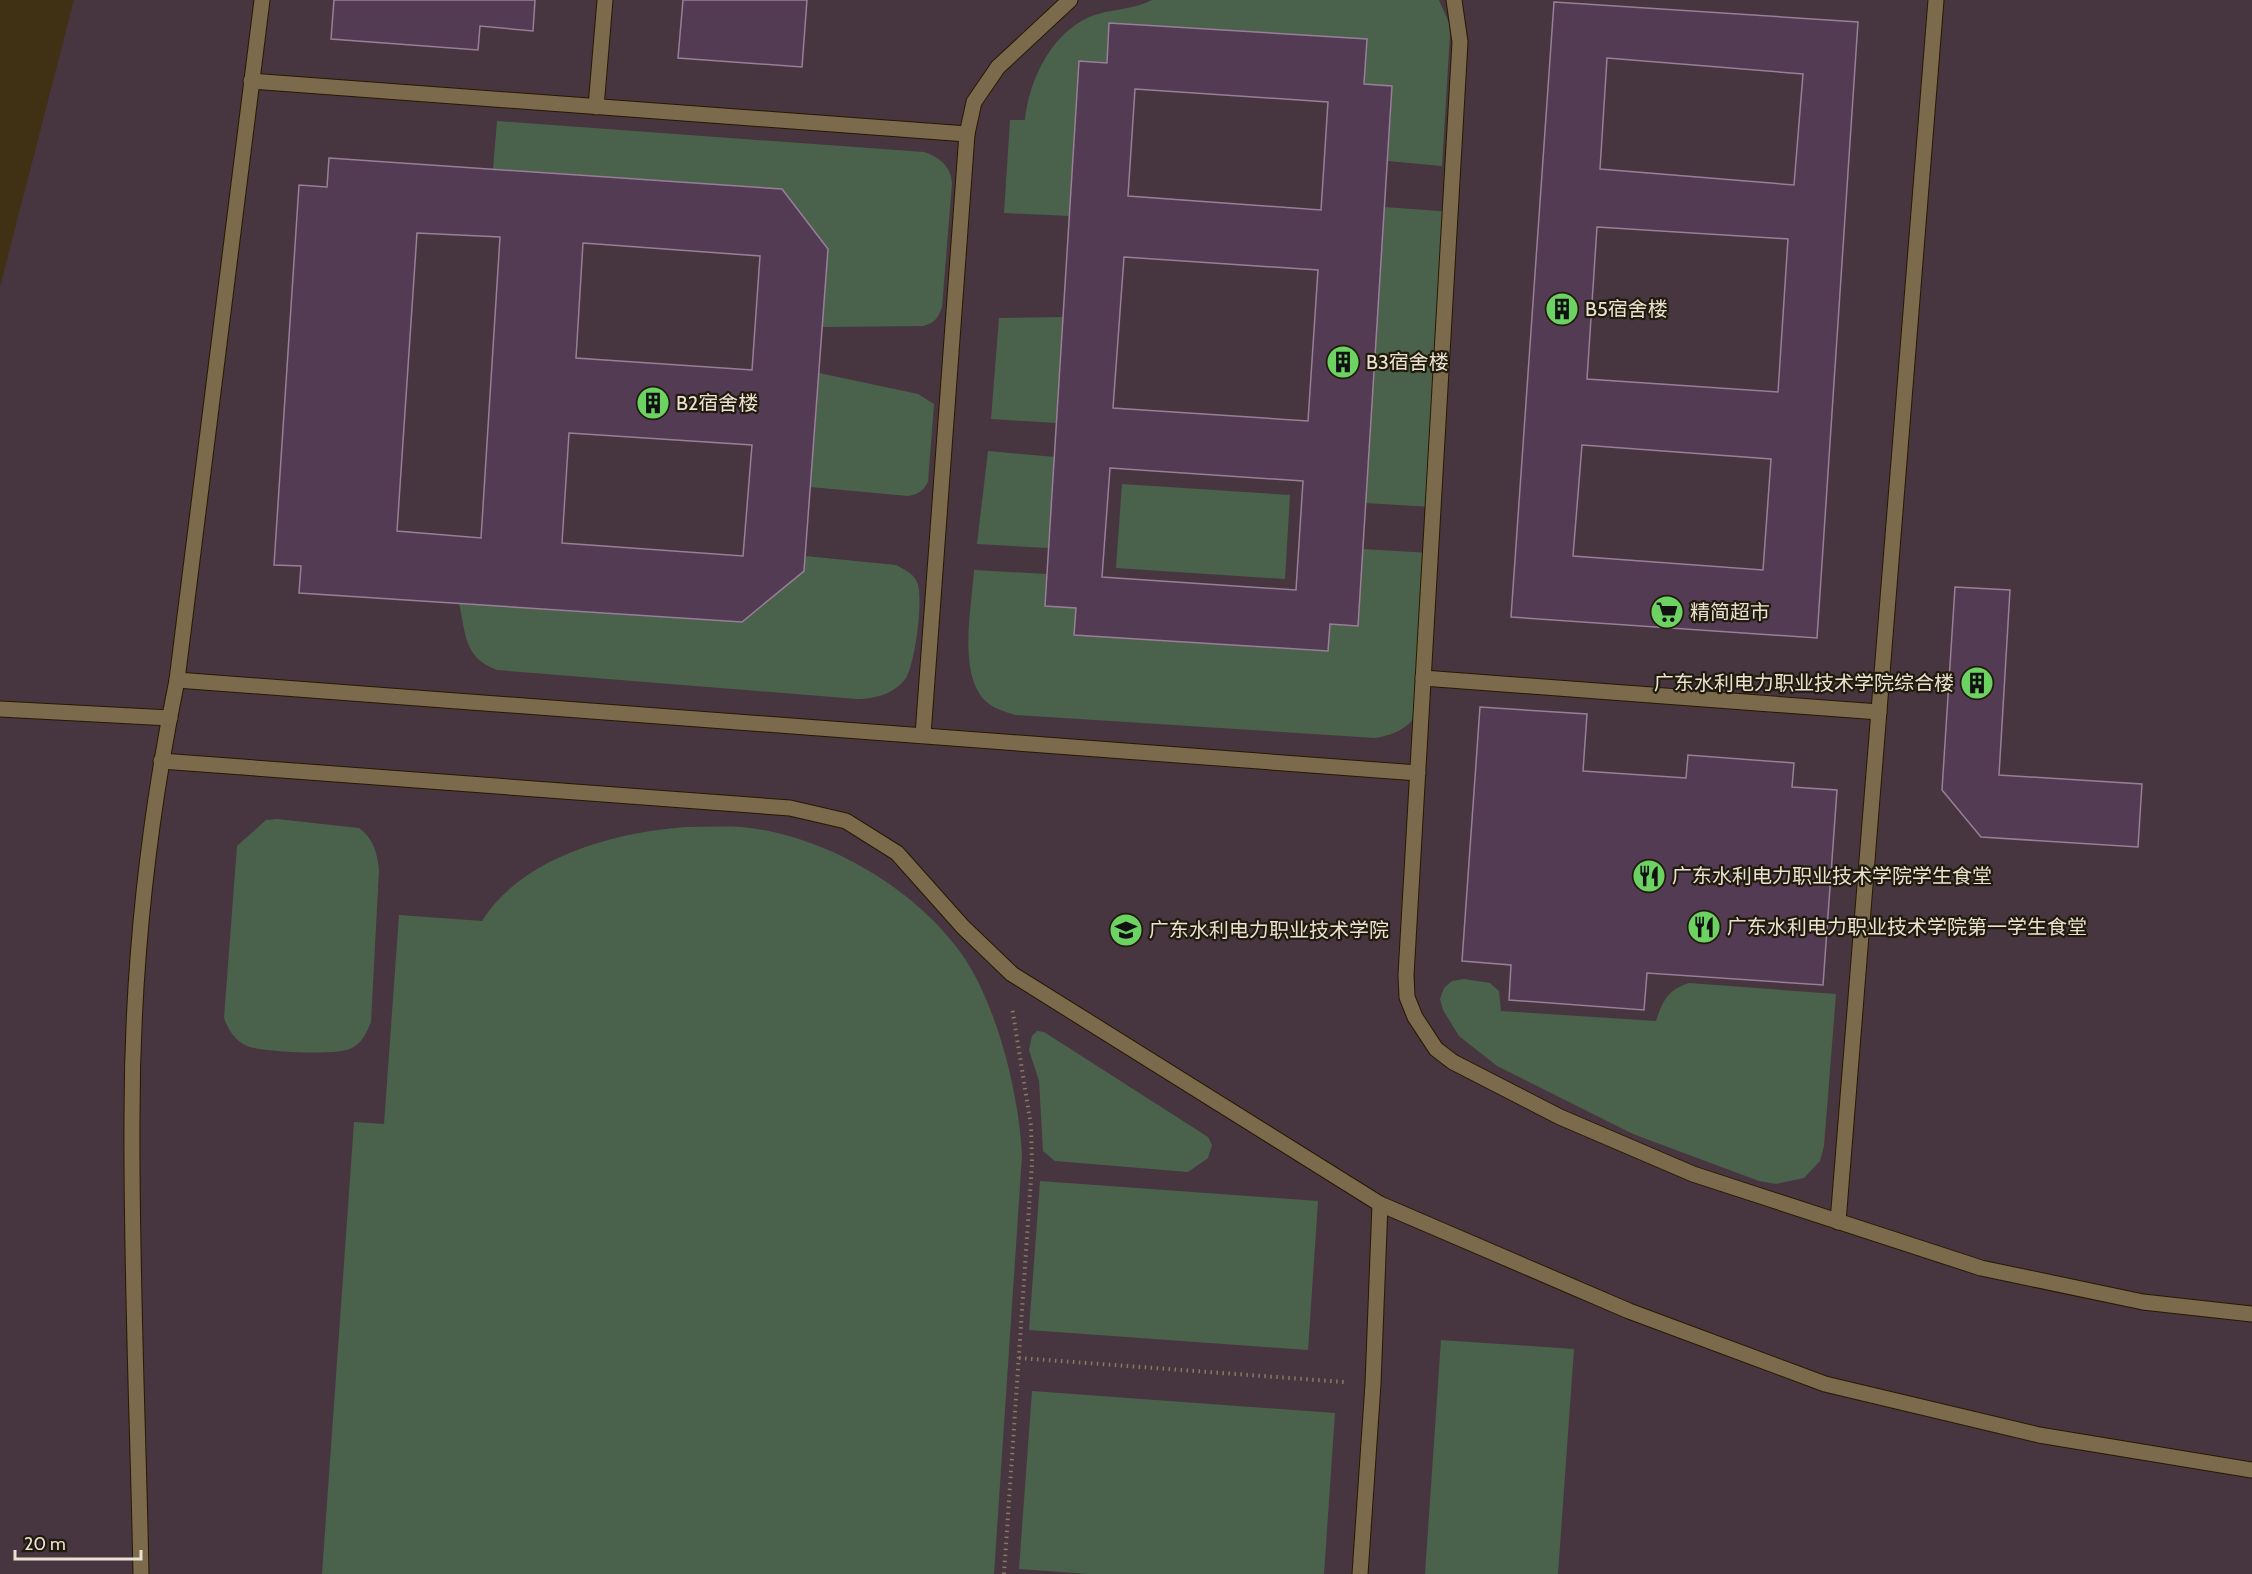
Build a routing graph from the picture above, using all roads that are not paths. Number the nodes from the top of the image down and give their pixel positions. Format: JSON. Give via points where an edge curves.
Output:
{"nodes":[{"id":1,"x":262,"y":0,"type":"edge"},
{"id":2,"x":605,"y":0,"type":"edge"},
{"id":3,"x":1070,"y":0,"type":"edge"},
{"id":4,"x":1454,"y":0,"type":"edge"},
{"id":5,"x":1936,"y":0,"type":"edge"},
{"id":6,"x":251,"y":81,"type":"junction"},
{"id":7,"x":596,"y":107,"type":"junction"},
{"id":8,"x":967,"y":134,"type":"junction"},
{"id":9,"x":1424,"y":678,"type":"junction"},
{"id":10,"x":177,"y":680,"type":"junction"},
{"id":11,"x":0,"y":709,"type":"edge"},
{"id":12,"x":1879,"y":712,"type":"junction"},
{"id":13,"x":170,"y":718,"type":"junction"},
{"id":14,"x":923,"y":735,"type":"junction"},
{"id":15,"x":161,"y":761,"type":"junction"},
{"id":16,"x":1418,"y":773,"type":"junction"},
{"id":17,"x":1380,"y":1204,"type":"junction"},
{"id":18,"x":1838,"y":1222,"type":"junction"},
{"id":19,"x":2252,"y":1314,"type":"edge"},
{"id":20,"x":2252,"y":1470,"type":"edge"},
{"id":21,"x":141,"y":1574,"type":"edge"},
{"id":22,"x":1360,"y":1574,"type":"edge"}],
"edges":[{"from":1,"to":6,"type":"street"},
{"from":2,"to":7,"type":"street"},
{"from":3,"to":8,"type":"street","via":[[998,67],[974,102]]},
{"from":4,"to":9,"type":"street","via":[[1460,42]]},
{"from":5,"to":12,"type":"street"},
{"from":6,"to":7,"type":"street"},
{"from":6,"to":10,"type":"street"},
{"from":7,"to":8,"type":"street"},
{"from":8,"to":14,"type":"street"},
{"from":9,"to":12,"type":"street"},
{"from":9,"to":16,"type":"street"},
{"from":10,"to":13,"type":"street"},
{"from":10,"to":14,"type":"street"},
{"from":11,"to":13,"type":"street"},
{"from":12,"to":18,"type":"street"},
{"from":13,"to":15,"type":"street"},
{"from":14,"to":16,"type":"street"},
{"from":15,"to":17,"type":"street","via":[[790,808],[846,821],[897,854],[1012,974]]},
{"from":15,"to":21,"type":"street","via":[[140,936],[132,1115]]},
{"from":16,"to":18,"type":"street","via":[[1407,997],[1436,1049],[1453,1062],[1560,1117],[1693,1174]]},
{"from":17,"to":20,"type":"street","via":[[1629,1311],[1825,1384],[2039,1435]]},
{"from":17,"to":22,"type":"street"},
{"from":18,"to":19,"type":"street","via":[[1981,1268],[2143,1302]]}]}
